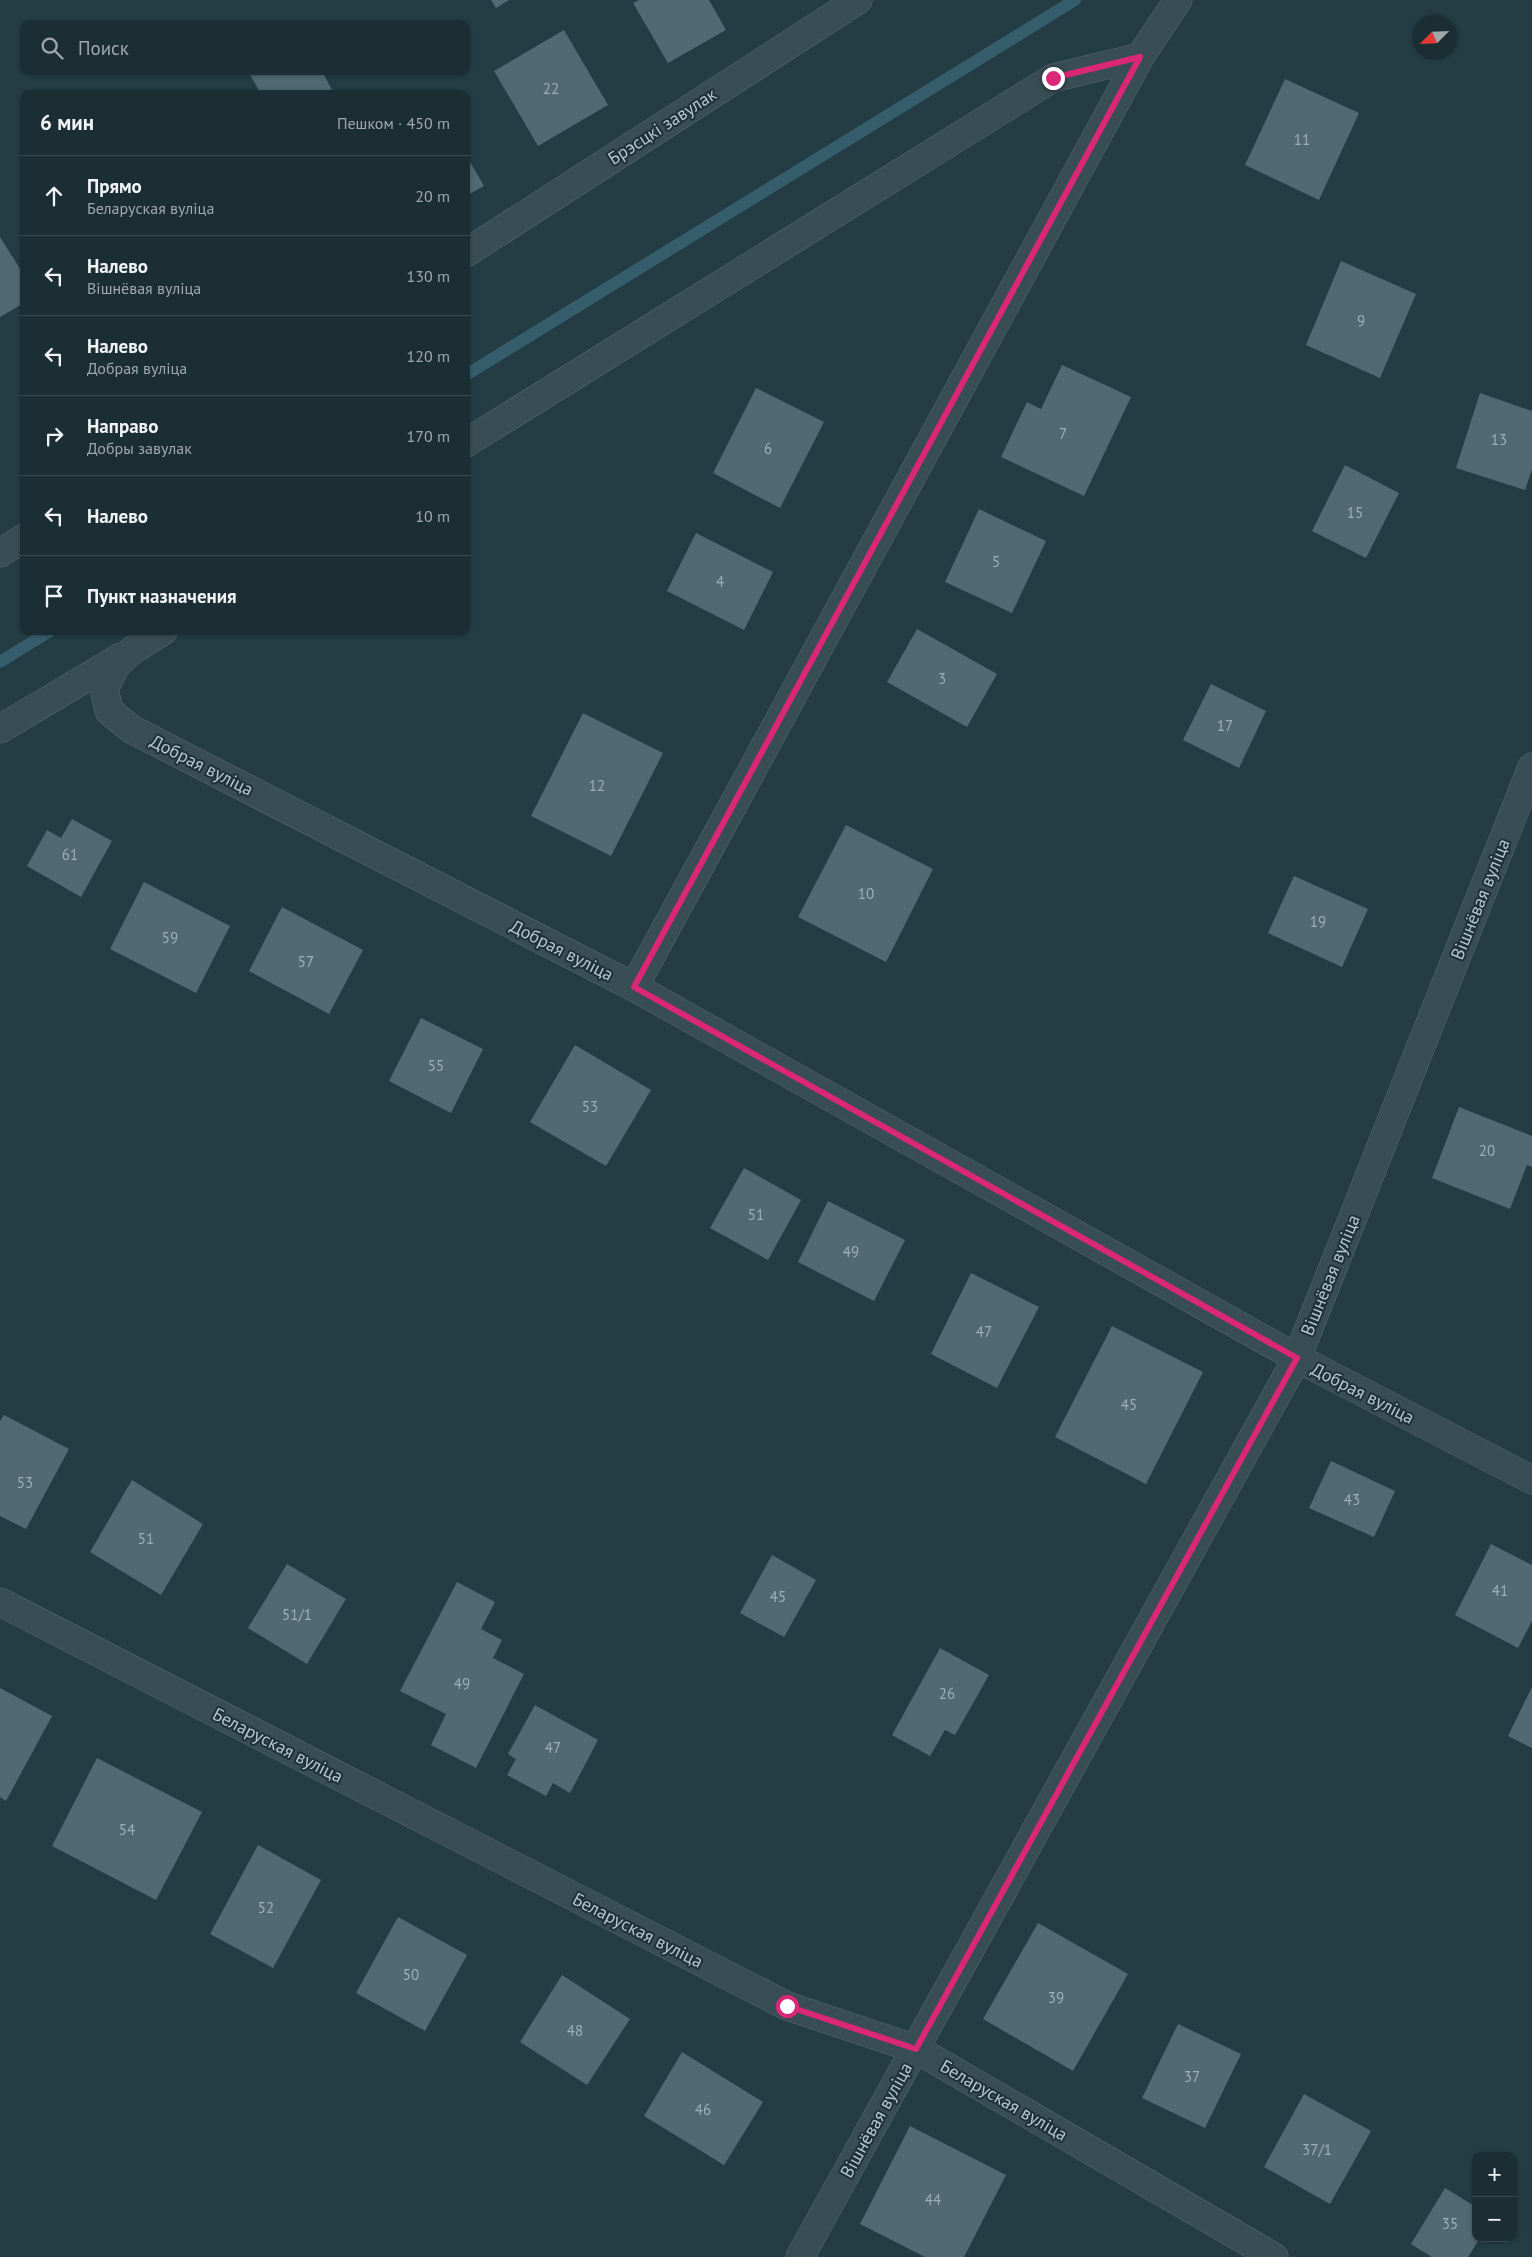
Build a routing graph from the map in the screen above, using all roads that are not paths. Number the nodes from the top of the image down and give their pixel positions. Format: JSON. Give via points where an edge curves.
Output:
{"nodes":[{"id":1,"x":858,"y":0,"type":"edge"},
{"id":2,"x":1178,"y":0,"type":"edge"},
{"id":3,"x":1140,"y":57,"type":"junction"},
{"id":4,"x":470,"y":249,"type":"edge"},
{"id":5,"x":470,"y":441,"type":"edge"},
{"id":6,"x":20,"y":540,"type":"edge"},
{"id":7,"x":0,"y":553,"type":"edge"},
{"id":8,"x":157,"y":635,"type":"edge"},
{"id":9,"x":133,"y":650,"type":"junction"},
{"id":10,"x":0,"y":729,"type":"edge"},
{"id":11,"x":1532,"y":767,"type":"edge"},
{"id":12,"x":634,"y":987,"type":"junction"},
{"id":13,"x":1297,"y":1358,"type":"junction"},
{"id":14,"x":1532,"y":1480,"type":"edge"},
{"id":15,"x":0,"y":1602,"type":"edge"},
{"id":16,"x":916,"y":2049,"type":"junction"},
{"id":17,"x":800,"y":2257,"type":"edge"},
{"id":18,"x":1274,"y":2257,"type":"edge"}],
"edges":[{"from":1,"to":4,"type":"street","name":"Брэсцкі завулак"},
{"from":2,"to":3,"type":"street"},
{"from":3,"to":5,"type":"street","via":[[1053,78]]},
{"from":3,"to":12,"type":"street"},
{"from":6,"to":7,"type":"street"},
{"from":8,"to":9,"type":"street"},
{"from":9,"to":10,"type":"street"},
{"from":9,"to":12,"type":"street","name":"Добрая вуліца","via":[[116,665],[104,689],[109,711],[131,729]]},
{"from":11,"to":13,"type":"street","name":"Вішнёвая вуліца"},
{"from":12,"to":13,"type":"street","name":"Добрая вуліца"},
{"from":13,"to":14,"type":"street","name":"Добрая вуліца"},
{"from":13,"to":16,"type":"street","name":"Вішнёвая вуліца"},
{"from":15,"to":16,"type":"street","name":"Беларуская вуліца","via":[[787,2006]]},
{"from":16,"to":17,"type":"street","name":"Вішнёвая вуліца"},
{"from":16,"to":18,"type":"street","name":"Беларуская вуліца"}]}
